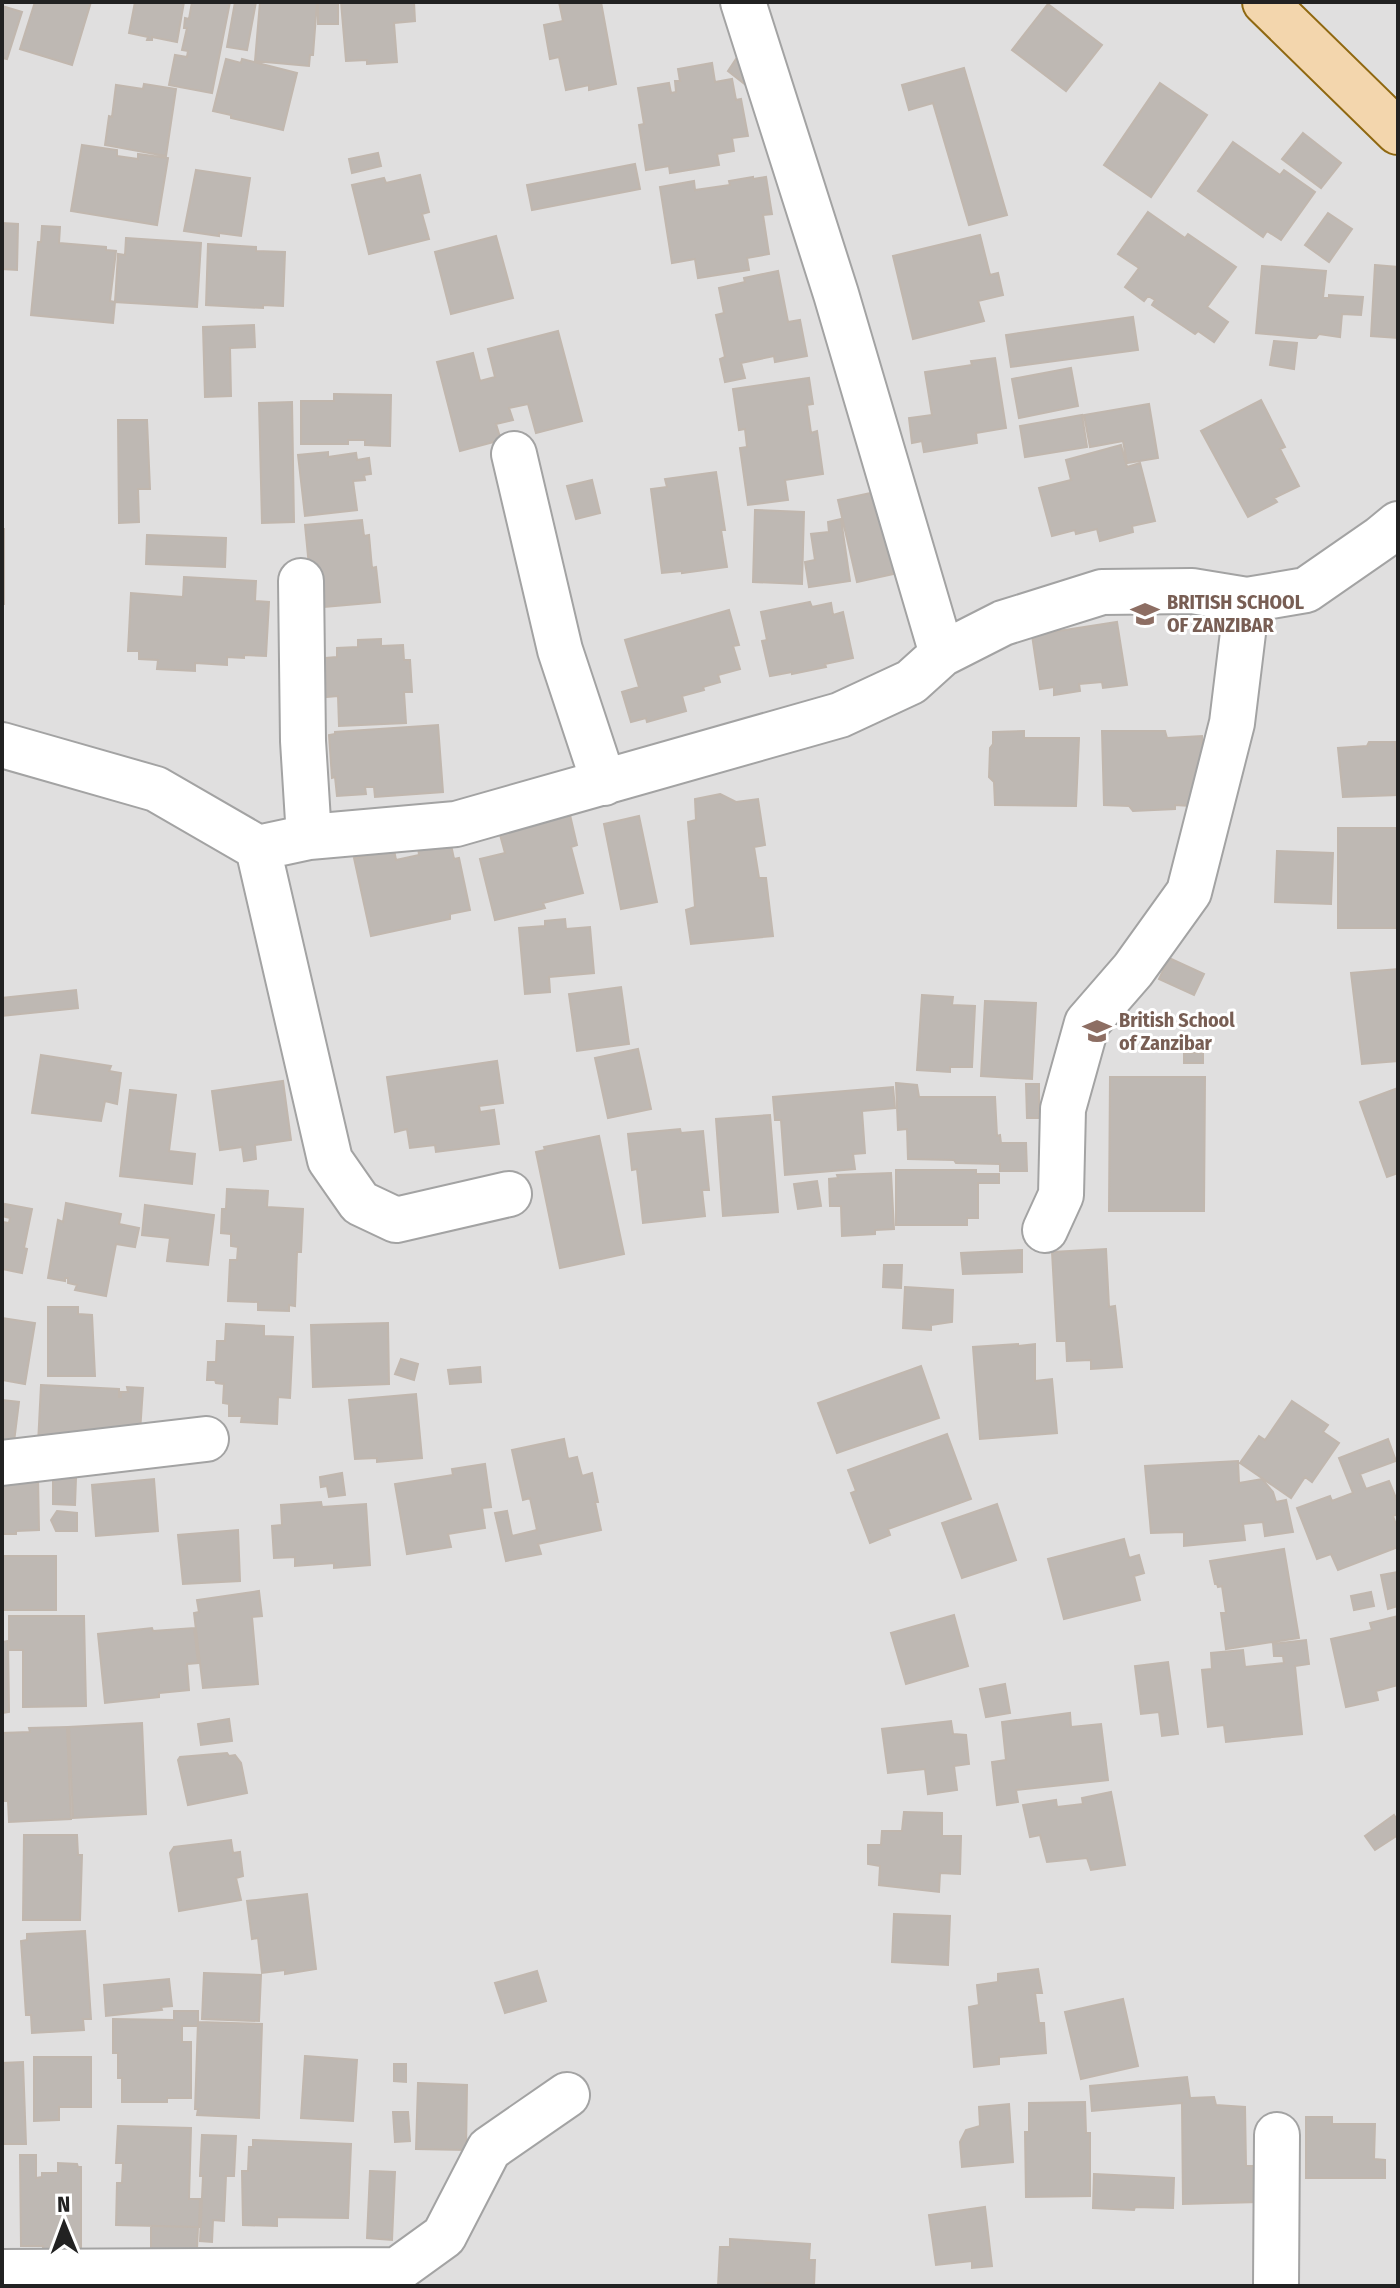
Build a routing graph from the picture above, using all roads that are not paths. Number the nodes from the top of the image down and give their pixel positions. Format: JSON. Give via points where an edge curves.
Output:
{"nodes":[{"id":1,"x":743,"y":2,"type":"edge"},
{"id":2,"x":1265,"y":2,"type":"edge"},
{"id":3,"x":1398,"y":132,"type":"edge"},
{"id":4,"x":514,"y":454,"type":"dead end"},
{"id":5,"x":1398,"y":524,"type":"edge"},
{"id":6,"x":301,"y":581,"type":"dead end"},
{"id":7,"x":1247,"y":600,"type":"junction"},
{"id":8,"x":942,"y":654,"type":"junction"},
{"id":9,"x":2,"y":745,"type":"edge"},
{"id":10,"x":604,"y":783,"type":"junction"},
{"id":11,"x":309,"y":837,"type":"junction"},
{"id":12,"x":258,"y":848,"type":"junction"},
{"id":13,"x":509,"y":1194,"type":"dead end"},
{"id":14,"x":1045,"y":1230,"type":"dead end"},
{"id":15,"x":206,"y":1439,"type":"dead end"},
{"id":16,"x":2,"y":1463,"type":"edge"},
{"id":17,"x":567,"y":2095,"type":"dead end"},
{"id":18,"x":1277,"y":2135,"type":"dead end"},
{"id":19,"x":2,"y":2272,"type":"edge"},
{"id":20,"x":269,"y":2279,"type":"edge"},
{"id":21,"x":1276,"y":2286,"type":"edge"}],
"edges":[{"from":1,"to":8,"type":"street"},
{"from":2,"to":3,"type":"main road"},
{"from":4,"to":10,"type":"street","via":[[560,650]]},
{"from":5,"to":7,"type":"street","via":[[1306,590]]},
{"from":6,"to":11,"type":"street"},
{"from":7,"to":8,"type":"street","via":[[1192,591],[1102,592],[1003,623]]},
{"from":7,"to":14,"type":"street","via":[[1232,723],[1189,892],[1087,1023],[1063,1109],[1061,1195]]},
{"from":8,"to":10,"type":"street","via":[[911,682],[840,715]]},
{"from":9,"to":12,"type":"street","via":[[156,789]]},
{"from":10,"to":11,"type":"street","via":[[456,824]]},
{"from":11,"to":12,"type":"street"},
{"from":12,"to":13,"type":"street","via":[[330,1160],[360,1203],[396,1220]]},
{"from":15,"to":16,"type":"street"},
{"from":17,"to":20,"type":"street","via":[[489,2149],[444,2236],[397,2270]]},
{"from":18,"to":21,"type":"street"},
{"from":19,"to":20,"type":"street"}]}
